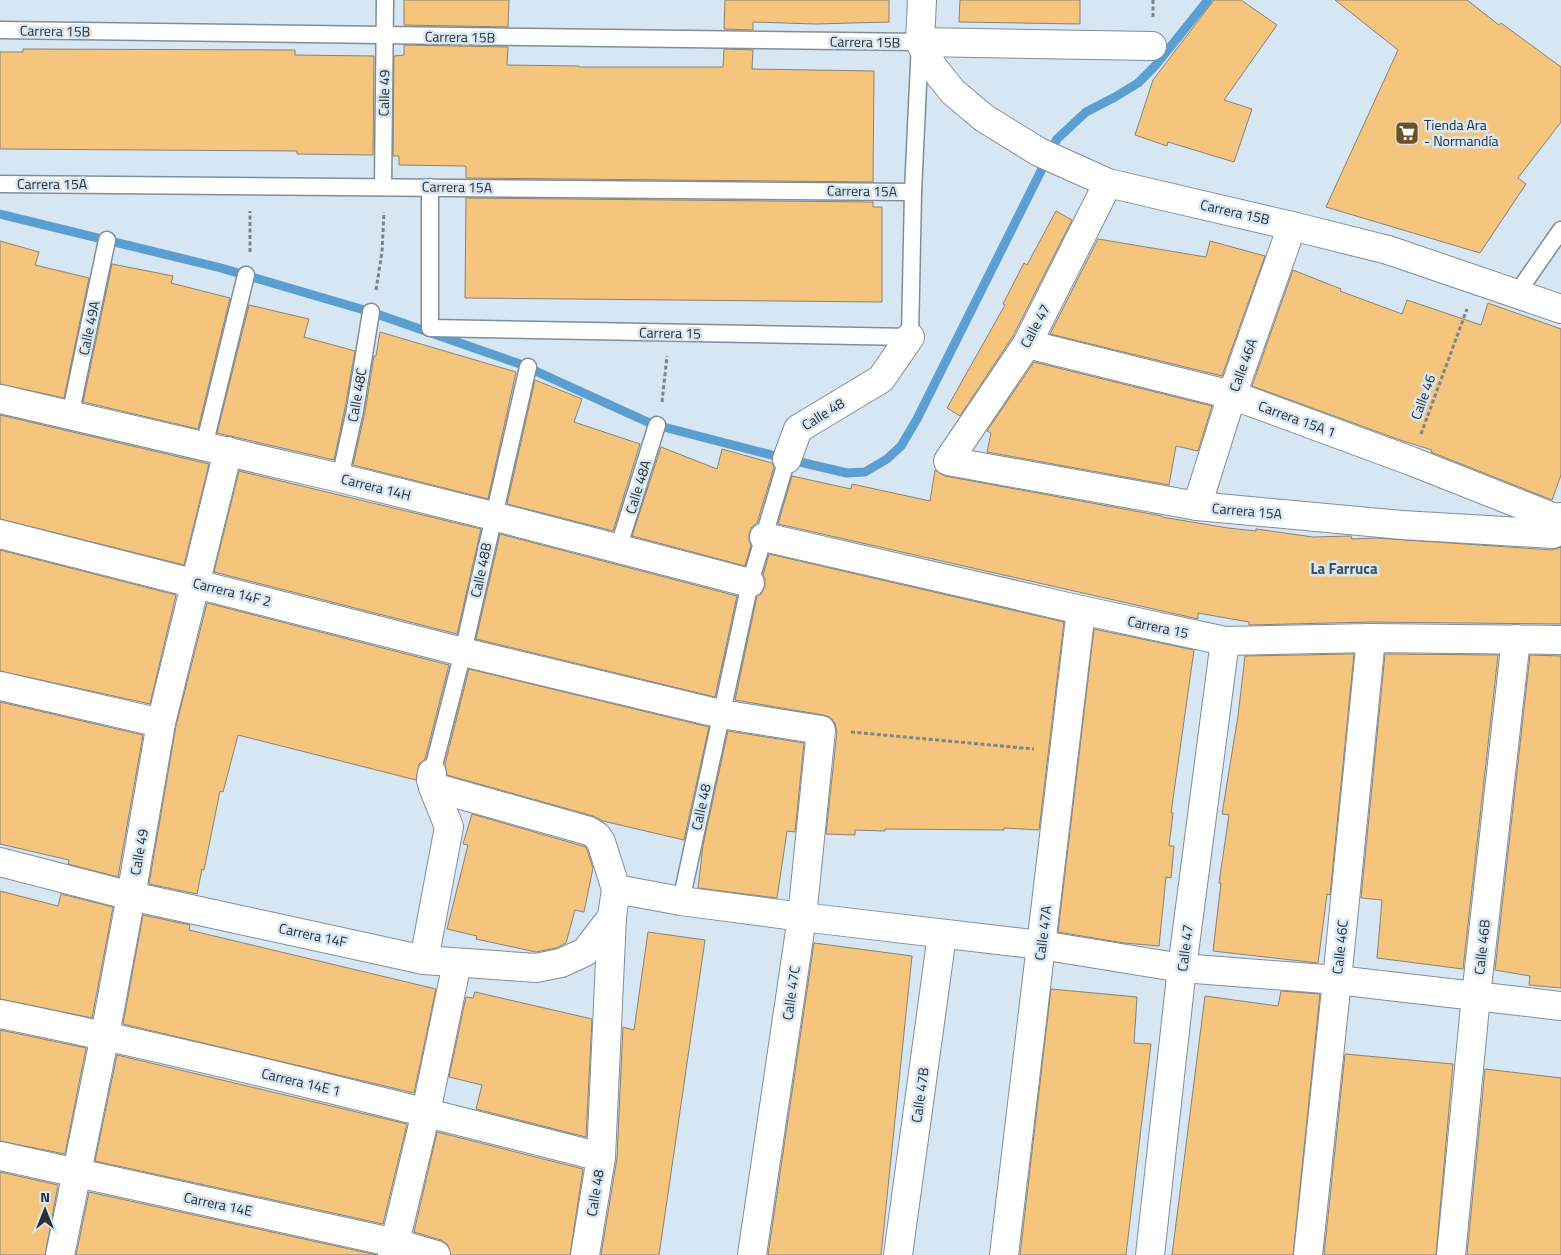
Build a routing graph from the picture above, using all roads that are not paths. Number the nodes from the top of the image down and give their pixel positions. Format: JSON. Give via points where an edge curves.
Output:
{"nodes":[{"id":1,"x":385,"y":0,"type":"edge"},
{"id":2,"x":922,"y":0,"type":"edge"},
{"id":3,"x":0,"y":30,"type":"edge"},
{"id":4,"x":386,"y":36,"type":"junction"},
{"id":5,"x":920,"y":42,"type":"junction"},
{"id":6,"x":1152,"y":46,"type":"dead end"},
{"id":7,"x":1108,"y":182,"type":"junction"},
{"id":8,"x":0,"y":184,"type":"edge"},
{"id":9,"x":382,"y":186,"type":"junction"},
{"id":10,"x":430,"y":187,"type":"junction"},
{"id":11,"x":913,"y":192,"type":"junction"},
{"id":12,"x":1292,"y":226,"type":"junction"},
{"id":13,"x":1561,"y":230,"type":"edge"},
{"id":14,"x":107,"y":240,"type":"dead end"},
{"id":15,"x":246,"y":275,"type":"road end"},
{"id":16,"x":1517,"y":293,"type":"junction"},
{"id":17,"x":1561,"y":309,"type":"edge"},
{"id":18,"x":371,"y":312,"type":"road end"},
{"id":19,"x":910,"y":337,"type":"junction"},
{"id":20,"x":1027,"y":344,"type":"junction"},
{"id":21,"x":528,"y":367,"type":"dead end"},
{"id":22,"x":1232,"y":395,"type":"junction"},
{"id":23,"x":0,"y":399,"type":"edge"},
{"id":24,"x":70,"y":416,"type":"junction"},
{"id":25,"x":657,"y":425,"type":"road end"},
{"id":26,"x":216,"y":449,"type":"junction"},
{"id":27,"x":787,"y":460,"type":"joint"},
{"id":28,"x":948,"y":462,"type":"joint"},
{"id":29,"x":340,"y":478,"type":"junction"},
{"id":30,"x":1197,"y":506,"type":"junction"},
{"id":31,"x":493,"y":516,"type":"junction"},
{"id":32,"x":1557,"y":524,"type":"edge"},
{"id":33,"x":0,"y":534,"type":"edge"},
{"id":34,"x":764,"y":538,"type":"junction"},
{"id":35,"x":618,"y":549,"type":"junction"},
{"id":36,"x":196,"y":583,"type":"junction"},
{"id":37,"x":750,"y":583,"type":"junction"},
{"id":38,"x":1081,"y":610,"type":"junction"},
{"id":39,"x":1370,"y":638,"type":"junction"},
{"id":40,"x":1516,"y":639,"type":"junction"},
{"id":41,"x":1561,"y":640,"type":"edge"},
{"id":42,"x":1225,"y":641,"type":"junction"},
{"id":43,"x":463,"y":652,"type":"junction"},
{"id":44,"x":0,"y":686,"type":"edge"},
{"id":45,"x":721,"y":714,"type":"junction"},
{"id":46,"x":161,"y":723,"type":"junction"},
{"id":47,"x":821,"y":730,"type":"joint"},
{"id":48,"x":433,"y":780,"type":"junction"},
{"id":49,"x":0,"y":862,"type":"edge"},
{"id":50,"x":616,"y":889,"type":"junction"},
{"id":51,"x":132,"y":896,"type":"junction"},
{"id":52,"x":681,"y":901,"type":"junction"},
{"id":53,"x":612,"y":918,"type":"junction"},
{"id":54,"x":802,"y":918,"type":"junction"},
{"id":55,"x":942,"y":935,"type":"junction"},
{"id":56,"x":1041,"y":945,"type":"junction"},
{"id":57,"x":424,"y":960,"type":"junction"},
{"id":58,"x":457,"y":963,"type":"junction"},
{"id":59,"x":1182,"y":968,"type":"junction"},
{"id":60,"x":1337,"y":980,"type":"junction"},
{"id":61,"x":1476,"y":996,"type":"junction"},
{"id":62,"x":1561,"y":1006,"type":"edge"},
{"id":63,"x":0,"y":1014,"type":"edge"},
{"id":64,"x":105,"y":1035,"type":"junction"},
{"id":65,"x":426,"y":1112,"type":"junction"},
{"id":66,"x":0,"y":1156,"type":"edge"},
{"id":67,"x":601,"y":1157,"type":"junction"},
{"id":68,"x":76,"y":1172,"type":"junction"},
{"id":69,"x":394,"y":1249,"type":"edge"},
{"id":70,"x":60,"y":1255,"type":"edge"},
{"id":71,"x":436,"y":1255,"type":"edge"},
{"id":72,"x":585,"y":1255,"type":"edge"},
{"id":73,"x":752,"y":1255,"type":"edge"},
{"id":74,"x":898,"y":1255,"type":"edge"},
{"id":75,"x":1004,"y":1255,"type":"edge"},
{"id":76,"x":1150,"y":1255,"type":"edge"},
{"id":77,"x":1308,"y":1255,"type":"edge"},
{"id":78,"x":1451,"y":1255,"type":"edge"}],
"edges":[{"from":1,"to":4,"type":"lane","name":"Calle 49"},
{"from":2,"to":5,"type":"street"},
{"from":3,"to":4,"type":"lane","name":"Carrera 15B"},
{"from":4,"to":5,"type":"lane","name":"Carrera 15B"},
{"from":4,"to":9,"type":"lane","name":"Calle 49"},
{"from":5,"to":6,"type":"street","name":"Carrera 15B"},
{"from":5,"to":7,"type":"street","name":"Carrera 15B","via":[[953,92],[984,118],[1050,157]]},
{"from":5,"to":11,"type":"lane"},
{"from":7,"to":12,"type":"street","name":"Carrera 15B"},
{"from":7,"to":20,"type":"street","name":"Calle 47"},
{"from":8,"to":9,"type":"lane","name":"Carrera 15A"},
{"from":9,"to":10,"type":"lane","name":"Carrera 15A"},
{"from":10,"to":11,"type":"lane","name":"Carrera 15A"},
{"from":10,"to":19,"type":"lane","name":"Carrera 15","via":[[430,328]]},
{"from":11,"to":19,"type":"lane"},
{"from":12,"to":16,"type":"street","name":"Carrera 15B","via":[[1388,250]]},
{"from":12,"to":22,"type":"street","name":"Calle 46A"},
{"from":13,"to":16,"type":"lane"},
{"from":14,"to":24,"type":"lane","name":"Calle 49A"},
{"from":15,"to":26,"type":"lane","name":"Calle 49"},
{"from":16,"to":17,"type":"street","name":"Carrera 15B"},
{"from":18,"to":29,"type":"lane","name":"Calle 48C"},
{"from":19,"to":27,"type":"street","name":"Calle 48","via":[[880,379],[798,429]]},
{"from":20,"to":22,"type":"street","name":"Carrera 15A 1"},
{"from":20,"to":28,"type":"street","name":"Calle 47"},
{"from":21,"to":31,"type":"lane","name":"Calle 48B"},
{"from":22,"to":30,"type":"street","name":"Calle 46A"},
{"from":22,"to":32,"type":"street","name":"Carrera 15A 1","via":[[1411,461]]},
{"from":23,"to":24,"type":"street","name":"Carrera 14H"},
{"from":24,"to":26,"type":"street","name":"Carrera 14H"},
{"from":25,"to":35,"type":"lane","name":"Calle 48A"},
{"from":26,"to":29,"type":"street","name":"Carrera 14H"},
{"from":26,"to":36,"type":"street","name":"Calle 49"},
{"from":27,"to":34,"type":"lane","name":"Calle 48"},
{"from":28,"to":30,"type":"street","name":"Carrera 15A"},
{"from":29,"to":31,"type":"street","name":"Carrera 14H"},
{"from":30,"to":32,"type":"street","name":"Carrera 15A","via":[[1402,525]]},
{"from":31,"to":35,"type":"street","name":"Carrera 14H"},
{"from":31,"to":43,"type":"lane","name":"Calle 48B"},
{"from":33,"to":36,"type":"street","name":"Carrera 14F 2"},
{"from":34,"to":37,"type":"lane","name":"Calle 48"},
{"from":34,"to":38,"type":"street","name":"Carrera 15"},
{"from":35,"to":37,"type":"street","name":"Carrera 14H"},
{"from":36,"to":43,"type":"street","name":"Carrera 14F 2"},
{"from":36,"to":46,"type":"street","name":"Calle 49"},
{"from":37,"to":45,"type":"lane","name":"Calle 48"},
{"from":38,"to":42,"type":"street","name":"Carrera 15"},
{"from":38,"to":56,"type":"street","name":"Calle 47A"},
{"from":39,"to":40,"type":"street","name":"Carrera 15"},
{"from":39,"to":42,"type":"street","name":"Carrera 15"},
{"from":39,"to":60,"type":"street","name":"Calle 46C"},
{"from":40,"to":41,"type":"street","name":"Carrera 15"},
{"from":40,"to":61,"type":"street","name":"Calle 46B"},
{"from":42,"to":59,"type":"street","name":"Calle 47"},
{"from":43,"to":45,"type":"street","name":"Carrera 14F 2"},
{"from":43,"to":48,"type":"lane","name":"Calle 48B"},
{"from":44,"to":46,"type":"street"},
{"from":45,"to":47,"type":"street","name":"Carrera 14F 2"},
{"from":45,"to":52,"type":"lane","name":"Calle 48"},
{"from":46,"to":51,"type":"street","name":"Calle 49"},
{"from":47,"to":54,"type":"street","name":"Calle 47C"},
{"from":48,"to":50,"type":"street","name":"Calle 48","via":[[589,831],[601,842]]},
{"from":48,"to":57,"type":"street","via":[[448,827]]},
{"from":49,"to":51,"type":"street","name":"Carrera 14F"},
{"from":50,"to":52,"type":"street"},
{"from":50,"to":53,"type":"street","name":"Calle 48"},
{"from":51,"to":57,"type":"street","name":"Carrera 14F"},
{"from":51,"to":64,"type":"street","name":"Calle 49"},
{"from":52,"to":54,"type":"street"},
{"from":53,"to":58,"type":"street","name":"Carrera 14F","via":[[585,952],[561,963],[536,968]]},
{"from":53,"to":67,"type":"street","name":"Calle 48"},
{"from":54,"to":55,"type":"street"},
{"from":54,"to":73,"type":"street","name":"Calle 47C"},
{"from":55,"to":56,"type":"street"},
{"from":55,"to":74,"type":"street","name":"Calle 47B"},
{"from":56,"to":59,"type":"street"},
{"from":56,"to":75,"type":"street","name":"Calle 47A"},
{"from":57,"to":58,"type":"street","name":"Carrera 14F"},
{"from":58,"to":65,"type":"street"},
{"from":59,"to":60,"type":"street"},
{"from":59,"to":76,"type":"street","name":"Calle 47"},
{"from":60,"to":61,"type":"street"},
{"from":60,"to":77,"type":"street","name":"Calle 46C"},
{"from":61,"to":62,"type":"street"},
{"from":61,"to":78,"type":"street","name":"Calle 46B"},
{"from":63,"to":64,"type":"street","name":"Carrera 14E 1"},
{"from":64,"to":65,"type":"street","name":"Carrera 14E 1"},
{"from":64,"to":68,"type":"street","name":"Calle 49"},
{"from":65,"to":67,"type":"street","name":"Carrera 14E 1"},
{"from":65,"to":69,"type":"street"},
{"from":66,"to":68,"type":"street","name":"Carrera 14E"},
{"from":67,"to":72,"type":"street","name":"Calle 48"},
{"from":68,"to":69,"type":"street","name":"Carrera 14E"},
{"from":68,"to":70,"type":"street","name":"Calle 49"},
{"from":69,"to":71,"type":"street","name":"Carrera 14E"}]}
